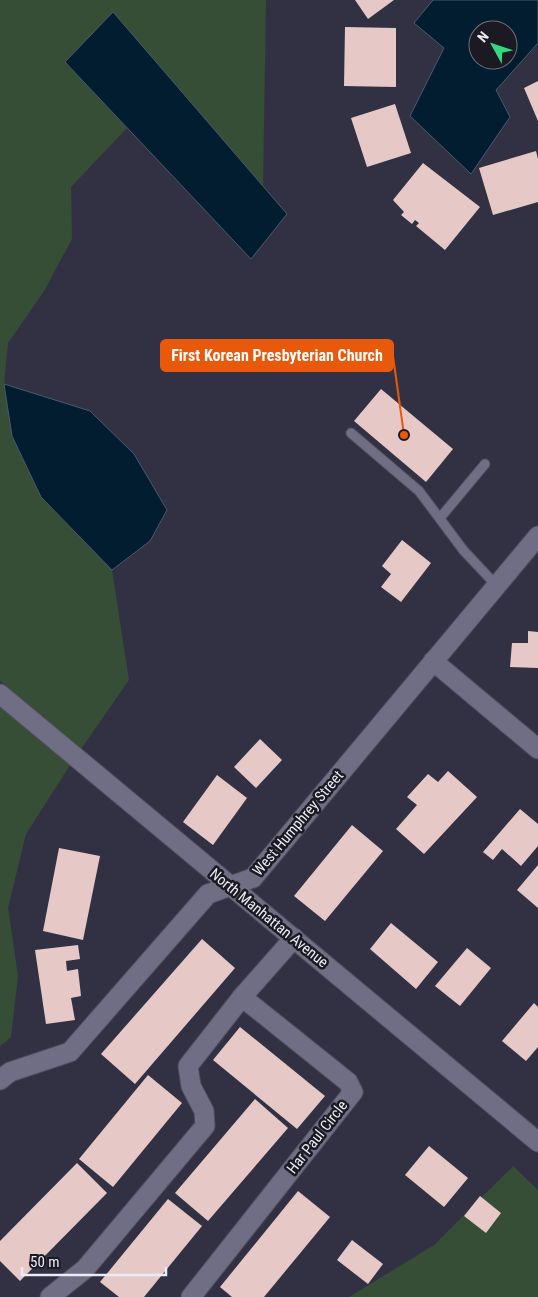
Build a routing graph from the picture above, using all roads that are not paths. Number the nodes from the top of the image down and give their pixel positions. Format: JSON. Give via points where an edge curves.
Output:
{"nodes":[{"id":1,"x":351,"y":433,"type":"dead end"},
{"id":2,"x":485,"y":464,"type":"dead end"},
{"id":3,"x":440,"y":518,"type":"junction"},
{"id":4,"x":538,"y":536,"type":"edge"},
{"id":5,"x":496,"y":585,"type":"junction"},
{"id":6,"x":433,"y":661,"type":"junction"},
{"id":7,"x":0,"y":694,"type":"edge"},
{"id":8,"x":538,"y":749,"type":"edge"},
{"id":9,"x":230,"y":886,"type":"junction"},
{"id":10,"x":294,"y":938,"type":"junction"},
{"id":11,"x":242,"y":997,"type":"junction"},
{"id":12,"x":0,"y":1080,"type":"edge"},
{"id":13,"x":538,"y":1142,"type":"edge"},
{"id":14,"x":50,"y":1297,"type":"edge"},
{"id":15,"x":191,"y":1297,"type":"edge"}],
"edges":[{"from":1,"to":3,"type":"lane","via":[[419,491]]},
{"from":2,"to":3,"type":"lane"},
{"from":3,"to":5,"type":"lane","via":[[464,551]]},
{"from":4,"to":5,"type":"street","name":"West Humphrey Street"},
{"from":5,"to":6,"type":"street","name":"West Humphrey Street"},
{"from":6,"to":8,"type":"street"},
{"from":6,"to":9,"type":"street","name":"West Humphrey Street","via":[[253,878]]},
{"from":7,"to":9,"type":"street","name":"North Manhattan Avenue"},
{"from":9,"to":10,"type":"street","name":"North Manhattan Avenue"},
{"from":9,"to":12,"type":"street","name":"West Humphrey Street","via":[[208,894],[70,1052],[10,1072]]},
{"from":10,"to":11,"type":"street"},
{"from":10,"to":13,"type":"street","name":"North Manhattan Avenue"},
{"from":11,"to":14,"type":"street","via":[[188,1066],[191,1086],[204,1111],[205,1126],[85,1269]]},
{"from":11,"to":15,"type":"street","name":"Har Paul Circle","via":[[348,1082],[353,1092]]}]}
